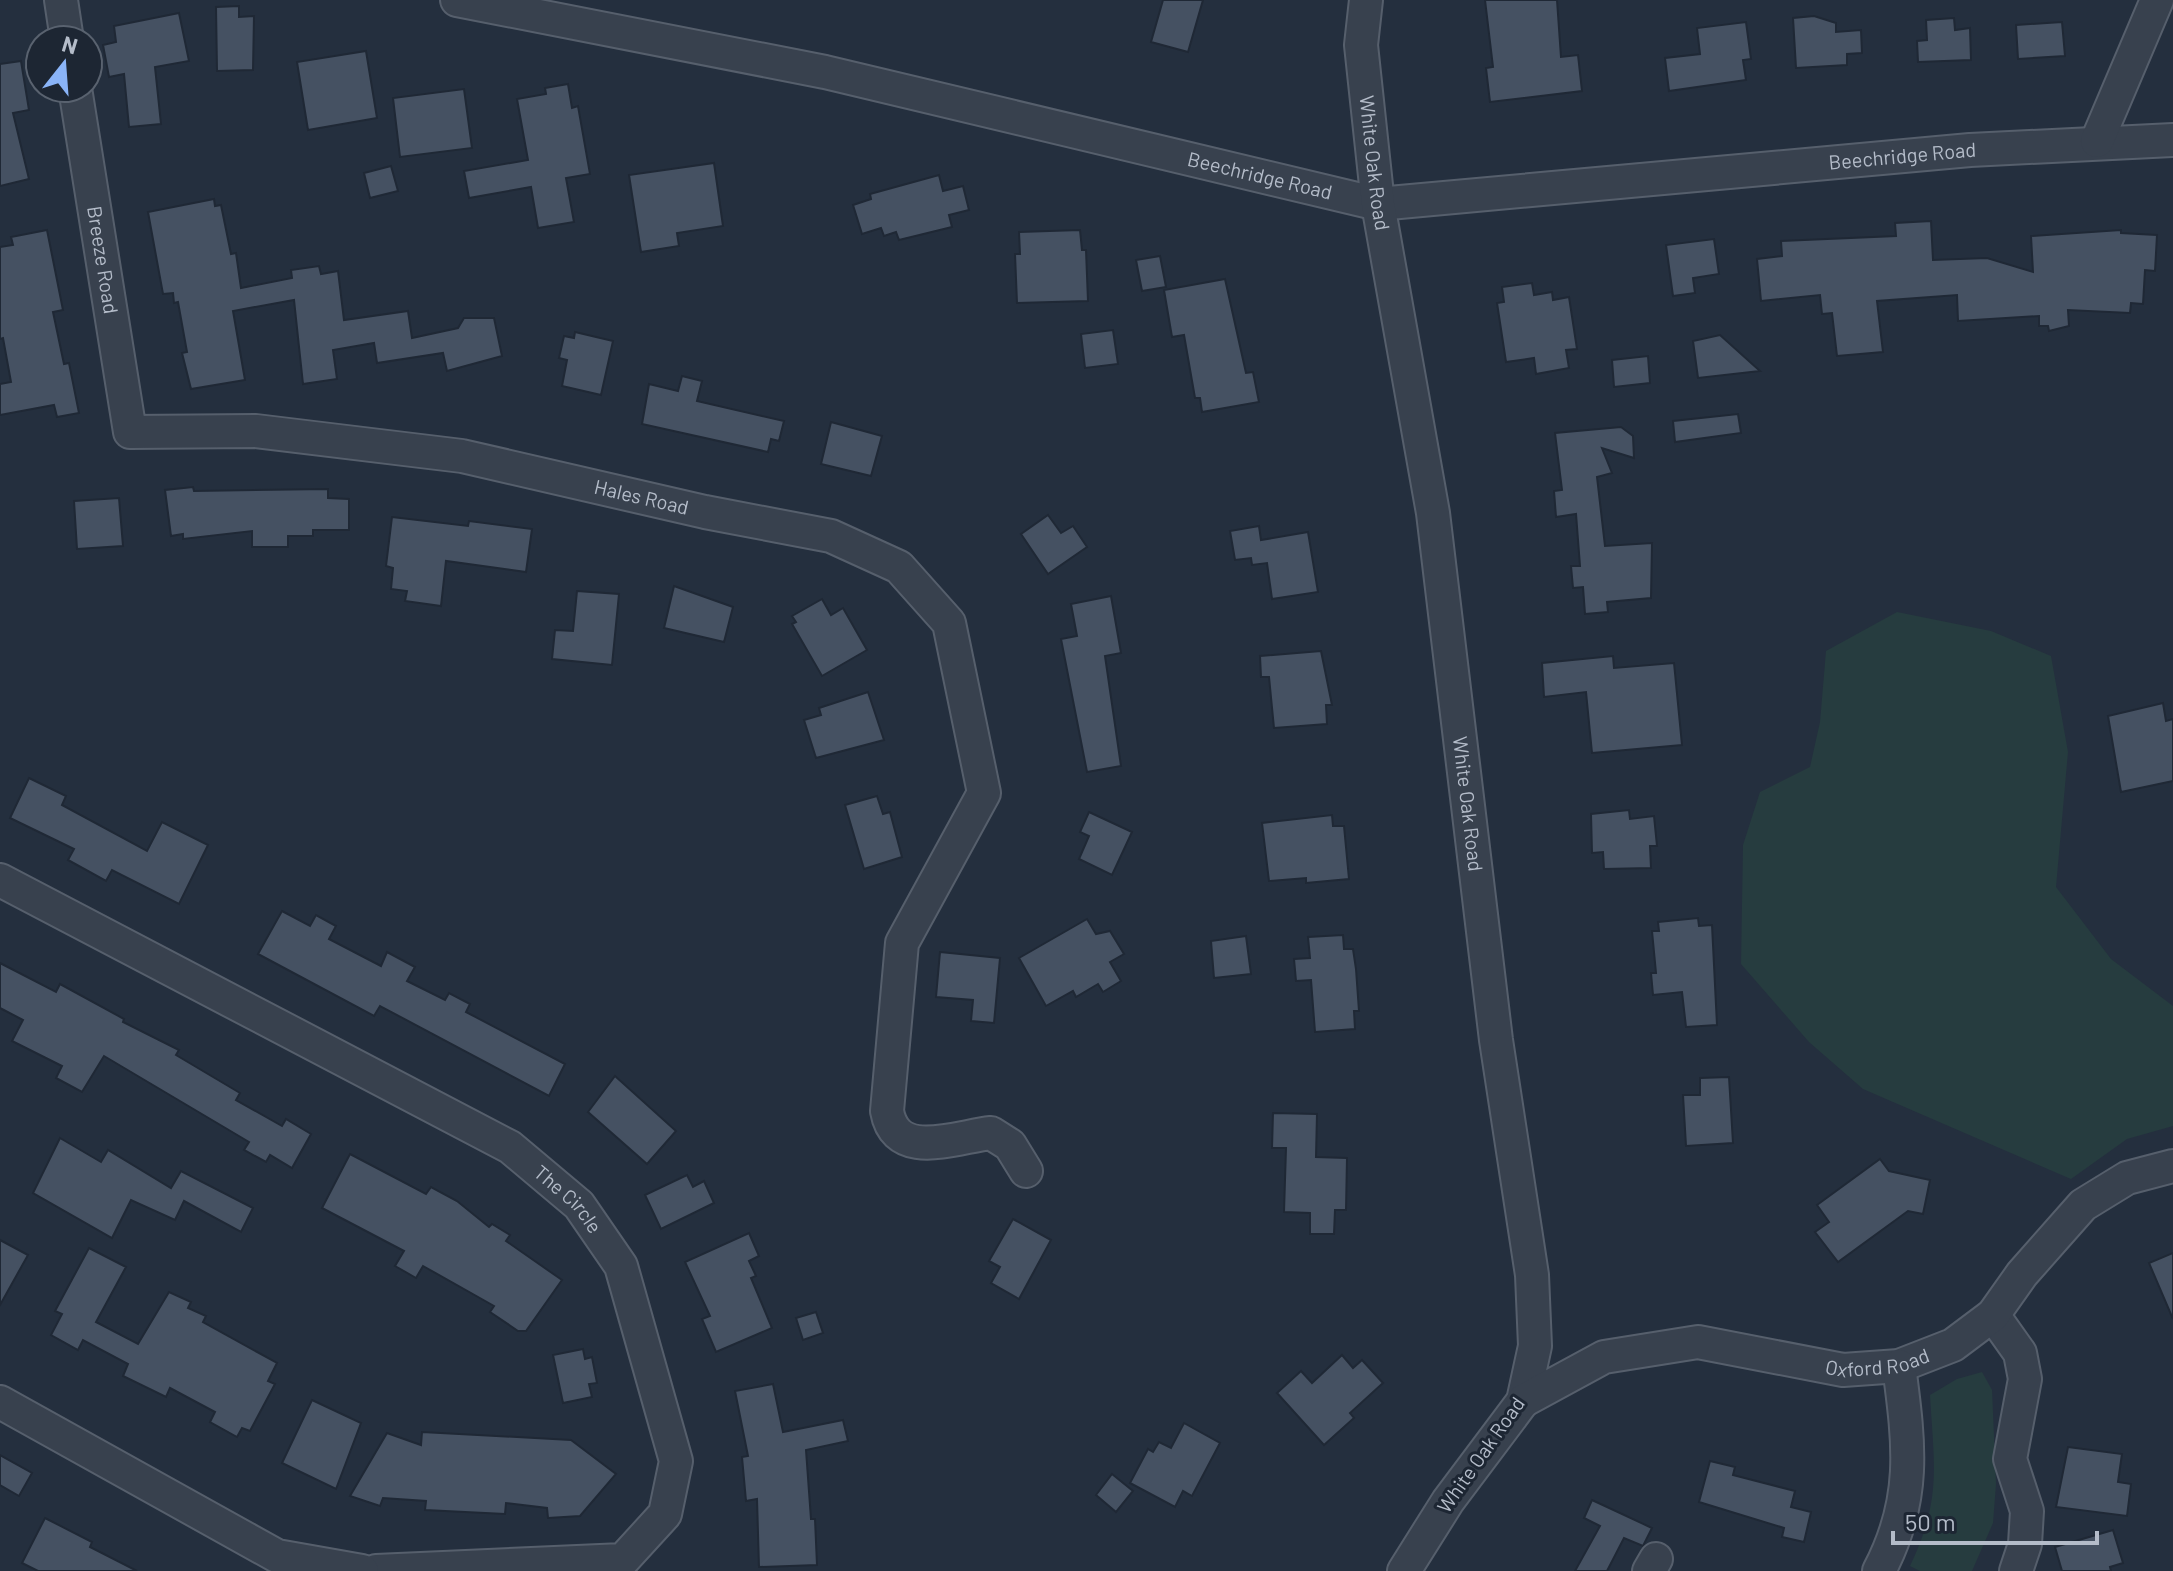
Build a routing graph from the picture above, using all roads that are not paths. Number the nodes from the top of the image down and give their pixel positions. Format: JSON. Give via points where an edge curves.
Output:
{"nodes":[{"id":1,"x":61,"y":0,"type":"edge"},
{"id":2,"x":457,"y":0,"type":"edge"},
{"id":3,"x":1366,"y":0,"type":"edge"},
{"id":4,"x":2157,"y":0,"type":"edge"},
{"id":5,"x":65,"y":24,"type":"edge"},
{"id":6,"x":78,"y":104,"type":"edge"},
{"id":7,"x":2173,"y":140,"type":"edge"},
{"id":8,"x":2097,"y":141,"type":"junction"},
{"id":9,"x":1378,"y":204,"type":"junction"},
{"id":10,"x":130,"y":432,"type":"joint"},
{"id":11,"x":0,"y":880,"type":"edge"},
{"id":12,"x":2173,"y":1166,"type":"edge"},
{"id":13,"x":1026,"y":1171,"type":"dead end"},
{"id":14,"x":1993,"y":1315,"type":"junction"},
{"id":15,"x":1899,"y":1366,"type":"junction"},
{"id":16,"x":1523,"y":1401,"type":"junction"},
{"id":17,"x":0,"y":1402,"type":"edge"},
{"id":18,"x":362,"y":1571,"type":"edge"},
{"id":19,"x":376,"y":1571,"type":"edge"},
{"id":20,"x":1404,"y":1571,"type":"edge"},
{"id":21,"x":1879,"y":1571,"type":"edge"},
{"id":22,"x":2016,"y":1571,"type":"edge"}],
"edges":[{"from":1,"to":5,"type":"street"},
{"from":2,"to":9,"type":"street","name":"Beechridge Road","via":[[825,72]]},
{"from":3,"to":9,"type":"street","name":"White Oak Road","via":[[1361,45]]},
{"from":4,"to":8,"type":"street"},
{"from":6,"to":10,"type":"street","name":"Breeze Road"},
{"from":7,"to":8,"type":"street","name":"Beechridge Road"},
{"from":8,"to":9,"type":"street","name":"Beechridge Road"},
{"from":9,"to":16,"type":"street","name":"White Oak Road","via":[[1433,513],[1496,1040],[1532,1275],[1535,1346]]},
{"from":10,"to":13,"type":"street","name":"Hales Road","via":[[256,431],[462,456],[831,536],[899,567],[949,623],[984,793],[902,943],[890,1126],[899,1138],[914,1143],[991,1133],[1002,1137]]},
{"from":11,"to":19,"type":"street","name":"The Circle","via":[[510,1147],[579,1205],[621,1266],[676,1461],[665,1514],[623,1560]]},
{"from":12,"to":14,"type":"street","name":"Oxford Road","via":[[2127,1178],[2083,1205]]},
{"from":14,"to":15,"type":"street","name":"Oxford Road","via":[[1953,1345]]},
{"from":14,"to":22,"type":"street","via":[[2020,1353],[2025,1379],[2010,1459],[2027,1511]]},
{"from":15,"to":16,"type":"street","name":"Oxford Road","via":[[1843,1370],[1698,1342],[1604,1357]]},
{"from":15,"to":21,"type":"street","via":[[1910,1456],[1896,1539]]},
{"from":16,"to":20,"type":"street","name":"White Oak Road","via":[[1448,1501]]},
{"from":17,"to":18,"type":"street","via":[[277,1556]]}]}
